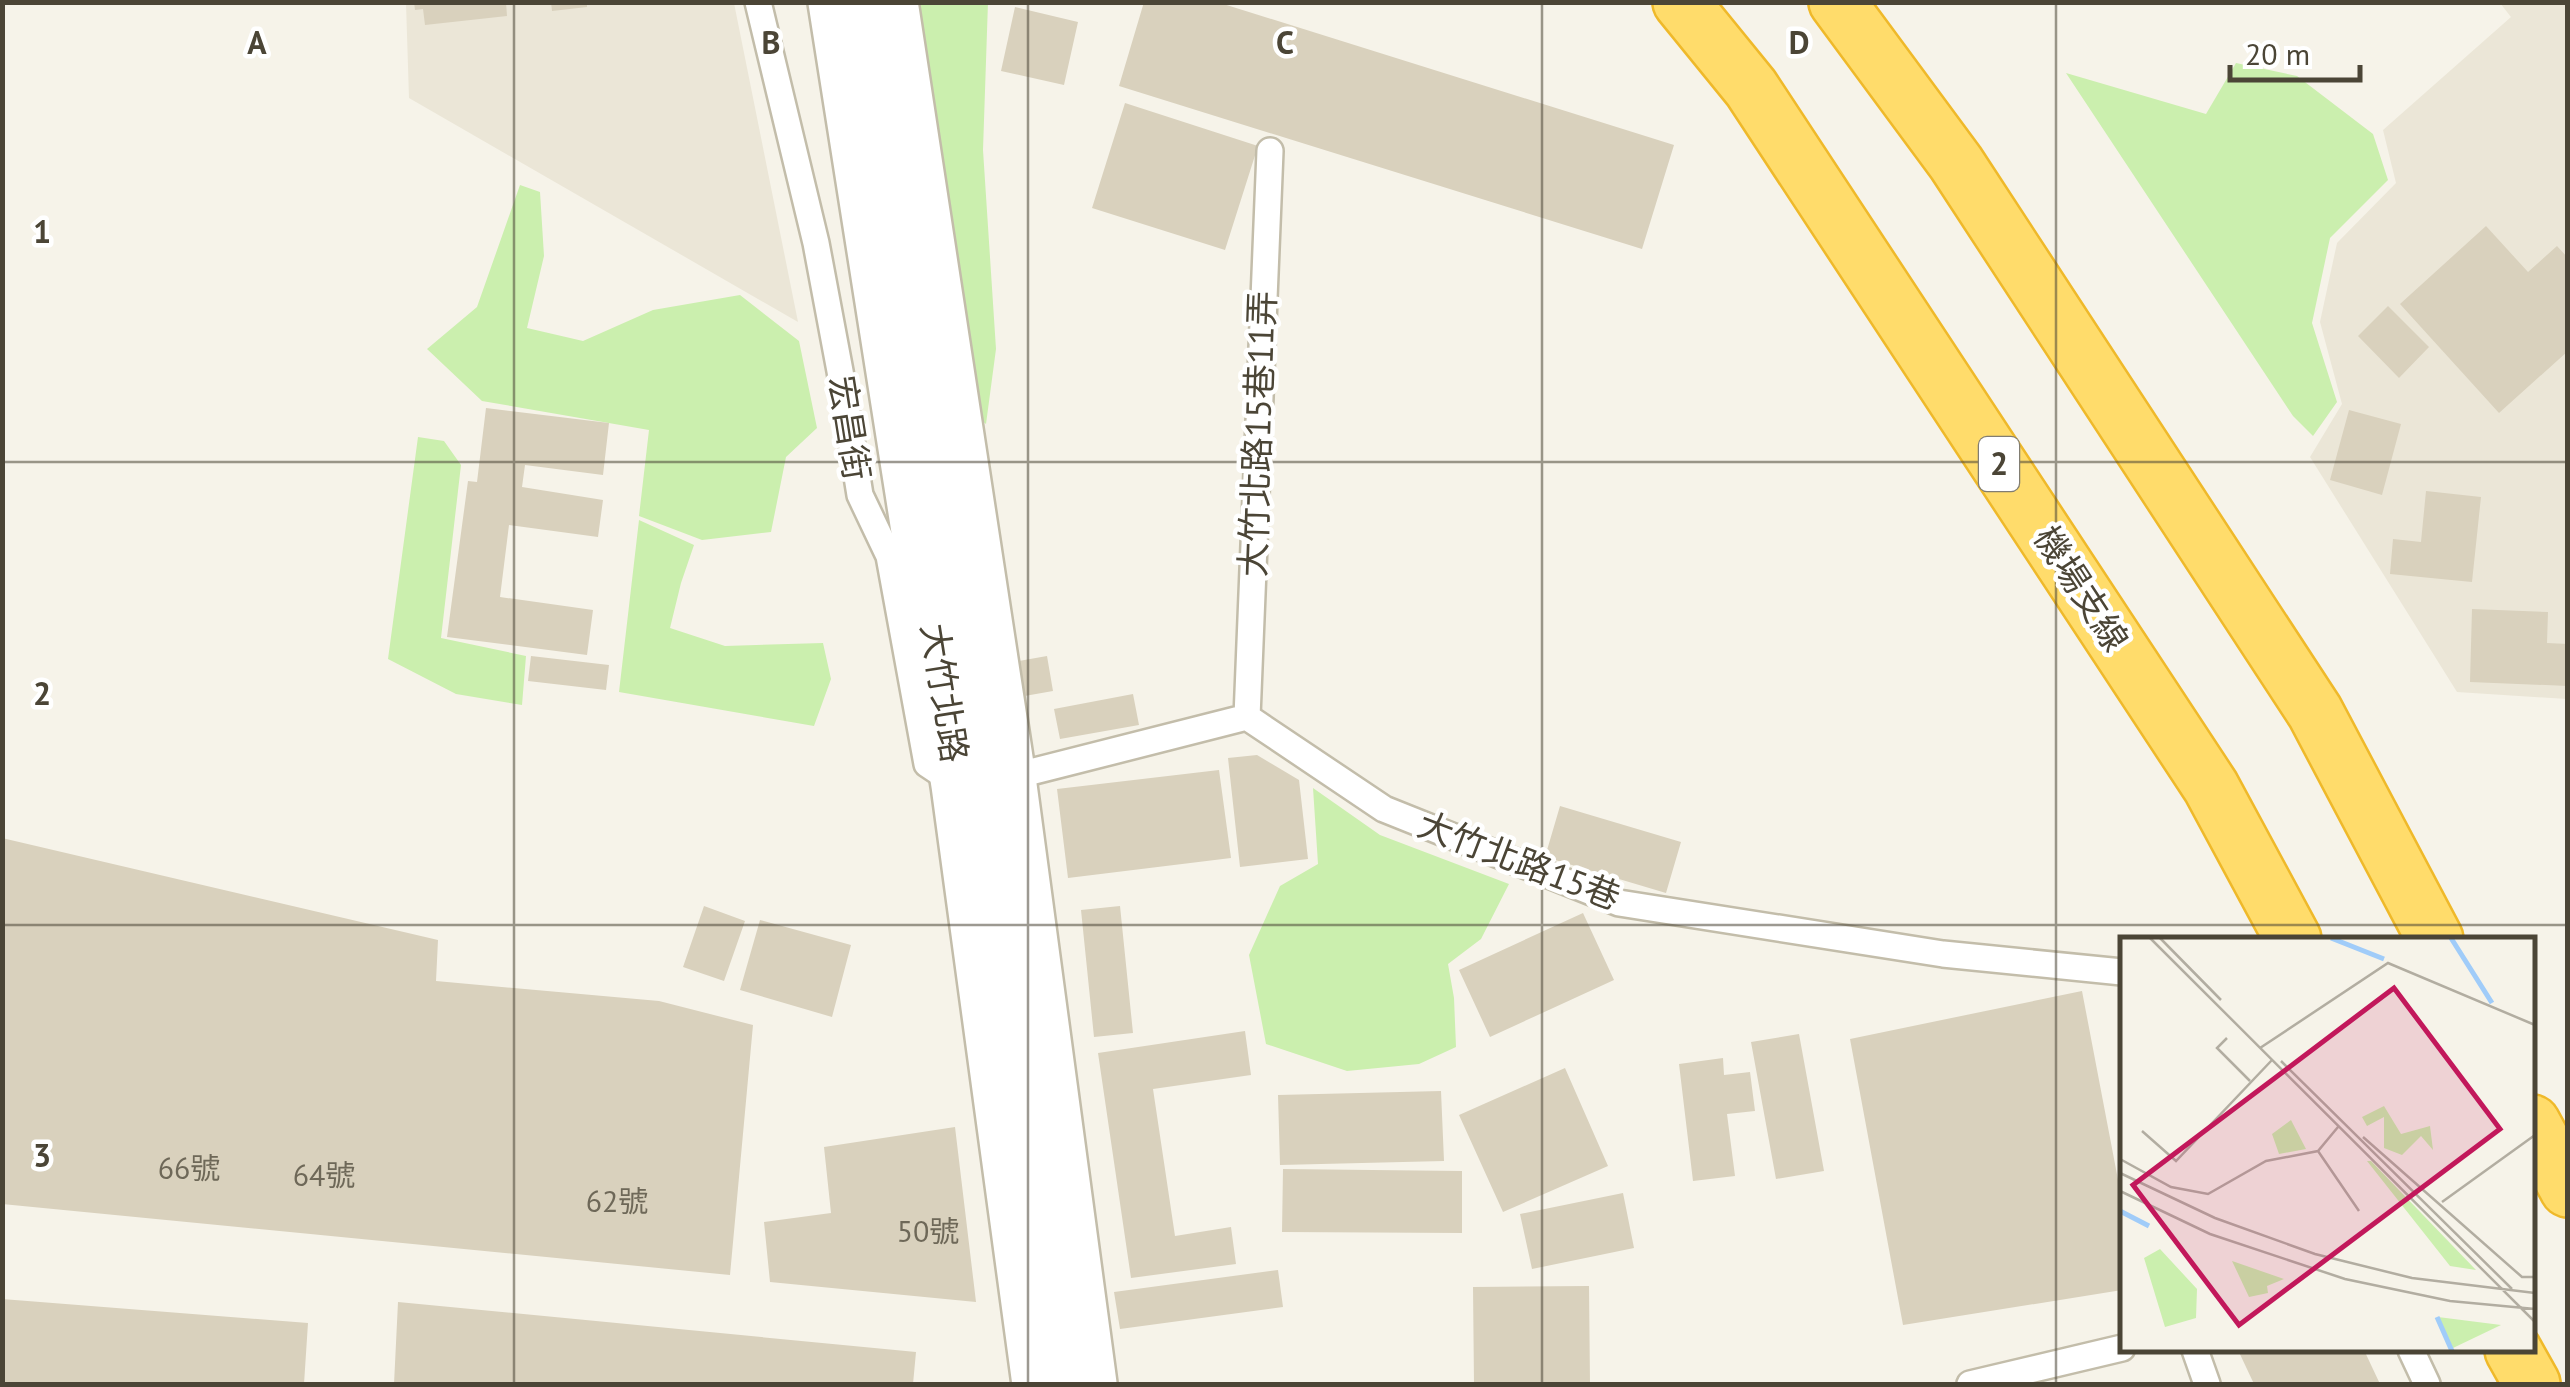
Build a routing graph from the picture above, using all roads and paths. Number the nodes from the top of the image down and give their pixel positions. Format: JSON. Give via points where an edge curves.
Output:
{"nodes":[{"id":1,"x":758,"y":2,"type":"edge"},
{"id":2,"x":836,"y":2,"type":"edge"},
{"id":3,"x":890,"y":2,"type":"edge"},
{"id":4,"x":1682,"y":2,"type":"edge"},
{"id":5,"x":1837,"y":2,"type":"edge"},
{"id":6,"x":1270,"y":151,"type":"dead end"},
{"id":7,"x":1246,"y":717,"type":"junction"},
{"id":8,"x":983,"y":781,"type":"junction"},
{"id":9,"x":2291,"y":937,"type":"edge"},
{"id":10,"x":2433,"y":937,"type":"edge"},
{"id":11,"x":2120,"y":972,"type":"edge"},
{"id":12,"x":2535,"y":1129,"type":"edge"},
{"id":13,"x":2568,"y":1190,"type":"edge"},
{"id":14,"x":2120,"y":1348,"type":"edge"},
{"id":15,"x":2196,"y":1352,"type":"edge"},
{"id":16,"x":2412,"y":1352,"type":"edge"},
{"id":17,"x":2514,"y":1352,"type":"edge"},
{"id":18,"x":1040,"y":1384,"type":"edge"},
{"id":19,"x":1089,"y":1384,"type":"edge"},
{"id":20,"x":1970,"y":1384,"type":"edge"},
{"id":21,"x":2207,"y":1384,"type":"edge"},
{"id":22,"x":2427,"y":1384,"type":"edge"},
{"id":23,"x":2532,"y":1384,"type":"edge"}],
"edges":[{"from":1,"to":8,"type":"lane","name":"宏昌街","via":[[816,243],[860,496],[889,556],[927,764]]},
{"from":2,"to":8,"type":"street","name":"大竹北路"},
{"from":3,"to":8,"type":"street","name":"大竹北路"},
{"from":4,"to":9,"type":"highway","name":"機場支線","number":"2","via":[[1751,88],[2211,786]]},
{"from":5,"to":10,"type":"highway","via":[[1956,163],[2314,712]]},
{"from":6,"to":7,"type":"lane","name":"大竹北路15巷11弄"},
{"from":7,"to":8,"type":"lane"},
{"from":7,"to":11,"type":"lane","name":"大竹北路15巷","via":[[1384,808],[1618,903],[1943,954]]},
{"from":8,"to":18,"type":"street","name":"大竹北路"},
{"from":8,"to":19,"type":"street","name":"大竹北路"},
{"from":12,"to":13,"type":"highway"},
{"from":14,"to":20,"type":"lane"},
{"from":15,"to":21,"type":"lane"},
{"from":16,"to":22,"type":"lane"},
{"from":17,"to":23,"type":"highway"}]}
